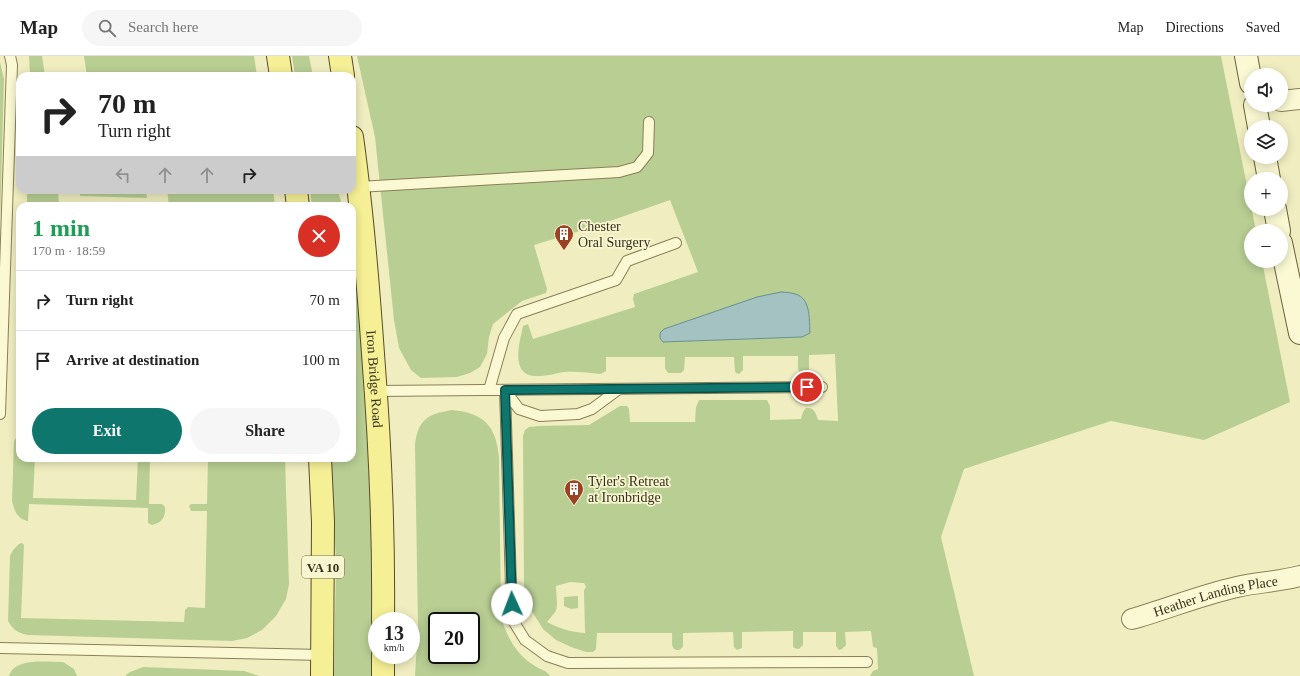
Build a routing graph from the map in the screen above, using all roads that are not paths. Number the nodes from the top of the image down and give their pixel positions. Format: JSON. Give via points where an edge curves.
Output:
{"nodes":[{"id":1,"x":10,"y":56,"type":"edge"},
{"id":2,"x":278,"y":56,"type":"edge"},
{"id":3,"x":340,"y":56,"type":"edge"},
{"id":4,"x":1246,"y":56,"type":"edge"},
{"id":5,"x":1248,"y":68,"type":"edge"},
{"id":6,"x":280,"y":72,"type":"edge"},
{"id":7,"x":342,"y":72,"type":"edge"},
{"id":8,"x":1300,"y":99,"type":"edge"},
{"id":9,"x":1288,"y":100,"type":"edge"},
{"id":10,"x":649,"y":122,"type":"dead end"},
{"id":11,"x":356,"y":170,"type":"edge"},
{"id":12,"x":358,"y":187,"type":"junction"},
{"id":13,"x":676,"y":243,"type":"dead end"},
{"id":14,"x":1286,"y":268,"type":"edge"},
{"id":15,"x":1300,"y":333,"type":"edge"},
{"id":16,"x":822,"y":387,"type":"dead end"},
{"id":17,"x":619,"y":389,"type":"junction"},
{"id":18,"x":489,"y":390,"type":"junction"},
{"id":19,"x":505,"y":390,"type":"junction"},
{"id":20,"x":376,"y":391,"type":"junction"},
{"id":21,"x":0,"y":414,"type":"edge"},
{"id":22,"x":320,"y":462,"type":"edge"},
{"id":23,"x":1300,"y":576,"type":"edge"},
{"id":24,"x":383,"y":612,"type":"edge"},
{"id":25,"x":1132,"y":620,"type":"dead end"},
{"id":26,"x":0,"y":648,"type":"edge"},
{"id":27,"x":867,"y":662,"type":"dead end"},
{"id":28,"x":383,"y":664,"type":"edge"},
{"id":29,"x":323,"y":666,"type":"edge"},
{"id":30,"x":383,"y":676,"type":"edge"}],
"edges":[{"from":1,"to":21,"type":"lane","via":[[12,73]]},
{"from":2,"to":6,"type":"main road"},
{"from":3,"to":7,"type":"main road"},
{"from":4,"to":5,"type":"street"},
{"from":8,"to":9,"type":"street"},
{"from":10,"to":12,"type":"lane","via":[[648,153],[637,167],[619,172]]},
{"from":11,"to":12,"type":"main road","name":"Iron Bridge Road"},
{"from":12,"to":20,"type":"main road","name":"Iron Bridge Road"},
{"from":13,"to":18,"type":"lane","via":[[628,261],[616,280],[516,314],[504,338]]},
{"from":14,"to":15,"type":"street"},
{"from":16,"to":17,"type":"lane"},
{"from":17,"to":19,"type":"lane"},
{"from":17,"to":19,"type":"lane","via":[[592,409],[578,414],[540,416],[519,409]]},
{"from":18,"to":19,"type":"lane"},
{"from":18,"to":20,"type":"lane"},
{"from":19,"to":27,"type":"lane","via":[[512,619],[525,640],[547,656],[568,663]]},
{"from":20,"to":24,"type":"main road","name":"Iron Bridge Road","via":[[383,542]]},
{"from":22,"to":29,"type":"main road","number":"VA 10"},
{"from":23,"to":25,"type":"street","name":"Heather Landing Place","via":[[1238,587]]},
{"from":26,"to":29,"type":"lane"},
{"from":28,"to":30,"type":"main road"}]}
